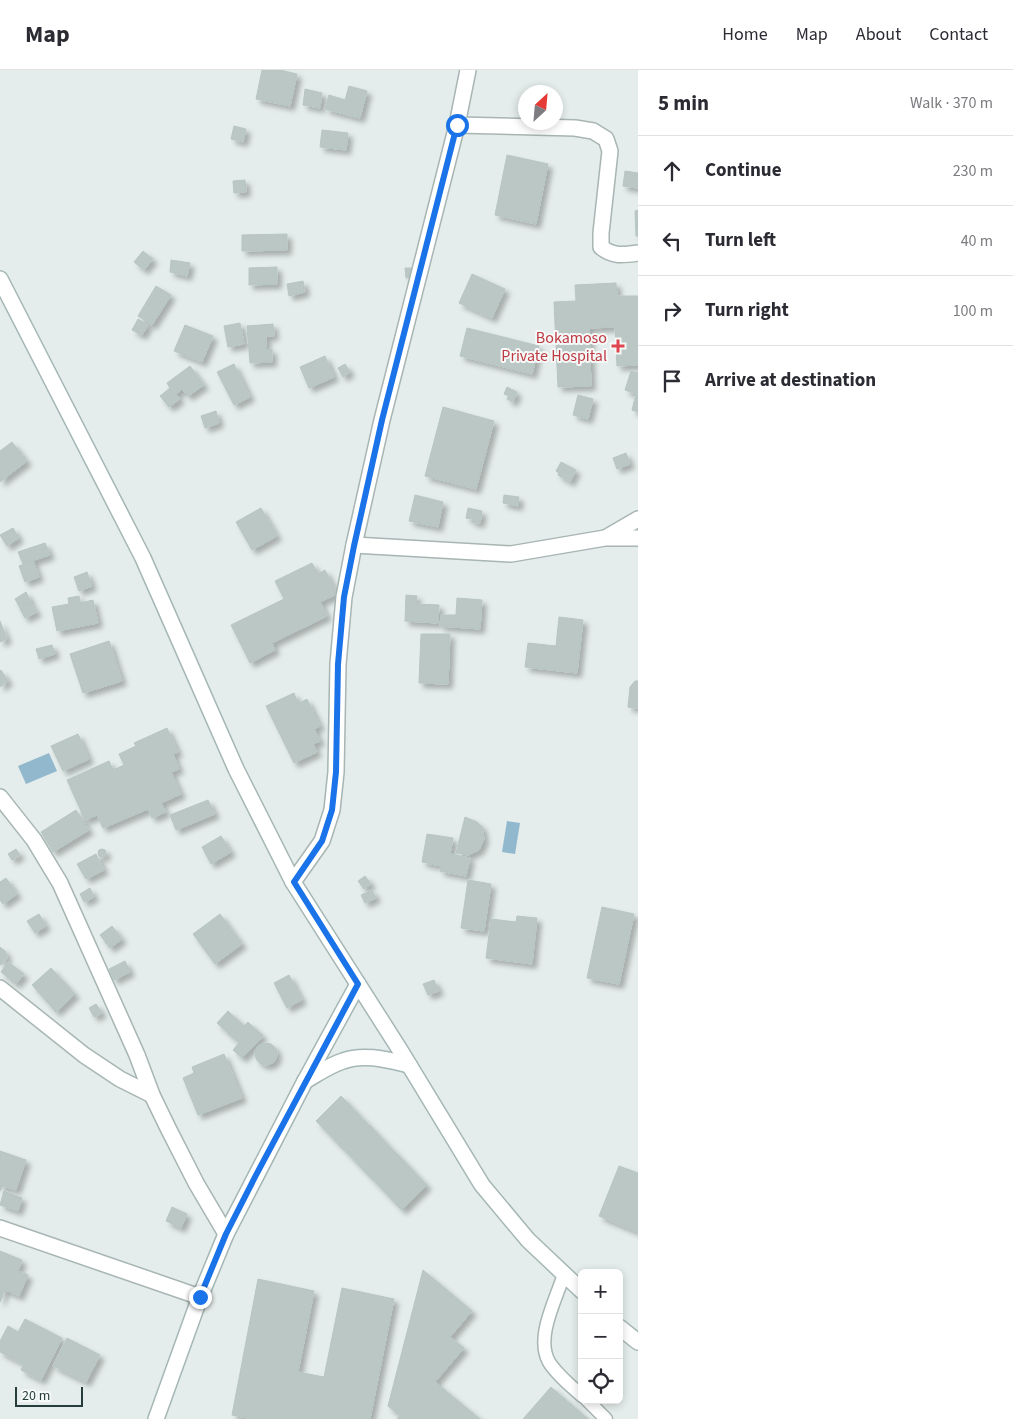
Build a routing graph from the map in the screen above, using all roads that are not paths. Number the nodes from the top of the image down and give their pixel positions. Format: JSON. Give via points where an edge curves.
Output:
{"nodes":[{"id":1,"x":468,"y":70,"type":"edge"},
{"id":2,"x":457,"y":125,"type":"junction"},
{"id":3,"x":638,"y":253,"type":"edge"},
{"id":4,"x":0,"y":279,"type":"edge"},
{"id":5,"x":638,"y":519,"type":"edge"},
{"id":6,"x":605,"y":538,"type":"junction"},
{"id":7,"x":638,"y":538,"type":"edge"},
{"id":8,"x":354,"y":546,"type":"junction"},
{"id":9,"x":0,"y":796,"type":"edge"},
{"id":10,"x":294,"y":882,"type":"junction"},
{"id":11,"x":358,"y":984,"type":"junction"},
{"id":12,"x":0,"y":988,"type":"edge"},
{"id":13,"x":409,"y":1064,"type":"junction"},
{"id":14,"x":305,"y":1081,"type":"junction"},
{"id":15,"x":152,"y":1095,"type":"junction"},
{"id":16,"x":0,"y":1228,"type":"edge"},
{"id":17,"x":226,"y":1234,"type":"junction"},
{"id":18,"x":564,"y":1274,"type":"junction"},
{"id":19,"x":578,"y":1287,"type":"edge"},
{"id":20,"x":200,"y":1297,"type":"junction"},
{"id":21,"x":623,"y":1330,"type":"edge"},
{"id":22,"x":638,"y":1342,"type":"edge"},
{"id":23,"x":578,"y":1392,"type":"edge"},
{"id":24,"x":591,"y":1404,"type":"edge"},
{"id":25,"x":156,"y":1419,"type":"edge"},
{"id":26,"x":606,"y":1419,"type":"edge"}],
"edges":[{"from":1,"to":2,"type":"street"},
{"from":2,"to":3,"type":"street","via":[[575,128],[593,130],[606,139],[610,151],[602,247],[609,253]]},
{"from":2,"to":8,"type":"street","via":[[382,420]]},
{"from":4,"to":10,"type":"street","via":[[143,558],[236,770]]},
{"from":5,"to":6,"type":"street"},
{"from":6,"to":7,"type":"street"},
{"from":6,"to":8,"type":"street","via":[[511,554]]},
{"from":8,"to":10,"type":"street","via":[[344,597],[338,664],[332,810],[322,841]]},
{"from":9,"to":15,"type":"street","via":[[34,840],[60,883]]},
{"from":10,"to":11,"type":"street"},
{"from":11,"to":13,"type":"street"},
{"from":11,"to":14,"type":"street"},
{"from":12,"to":15,"type":"street","via":[[84,1055]]},
{"from":13,"to":14,"type":"street","via":[[355,1058]]},
{"from":13,"to":18,"type":"street","via":[[482,1185],[528,1240]]},
{"from":14,"to":17,"type":"street"},
{"from":15,"to":17,"type":"street","via":[[196,1183]]},
{"from":16,"to":20,"type":"street"},
{"from":17,"to":20,"type":"street"},
{"from":18,"to":19,"type":"street"},
{"from":18,"to":23,"type":"lane","via":[[545,1330],[544,1350],[550,1364]]},
{"from":20,"to":25,"type":"street"},
{"from":21,"to":22,"type":"street"},
{"from":24,"to":26,"type":"lane"}]}
